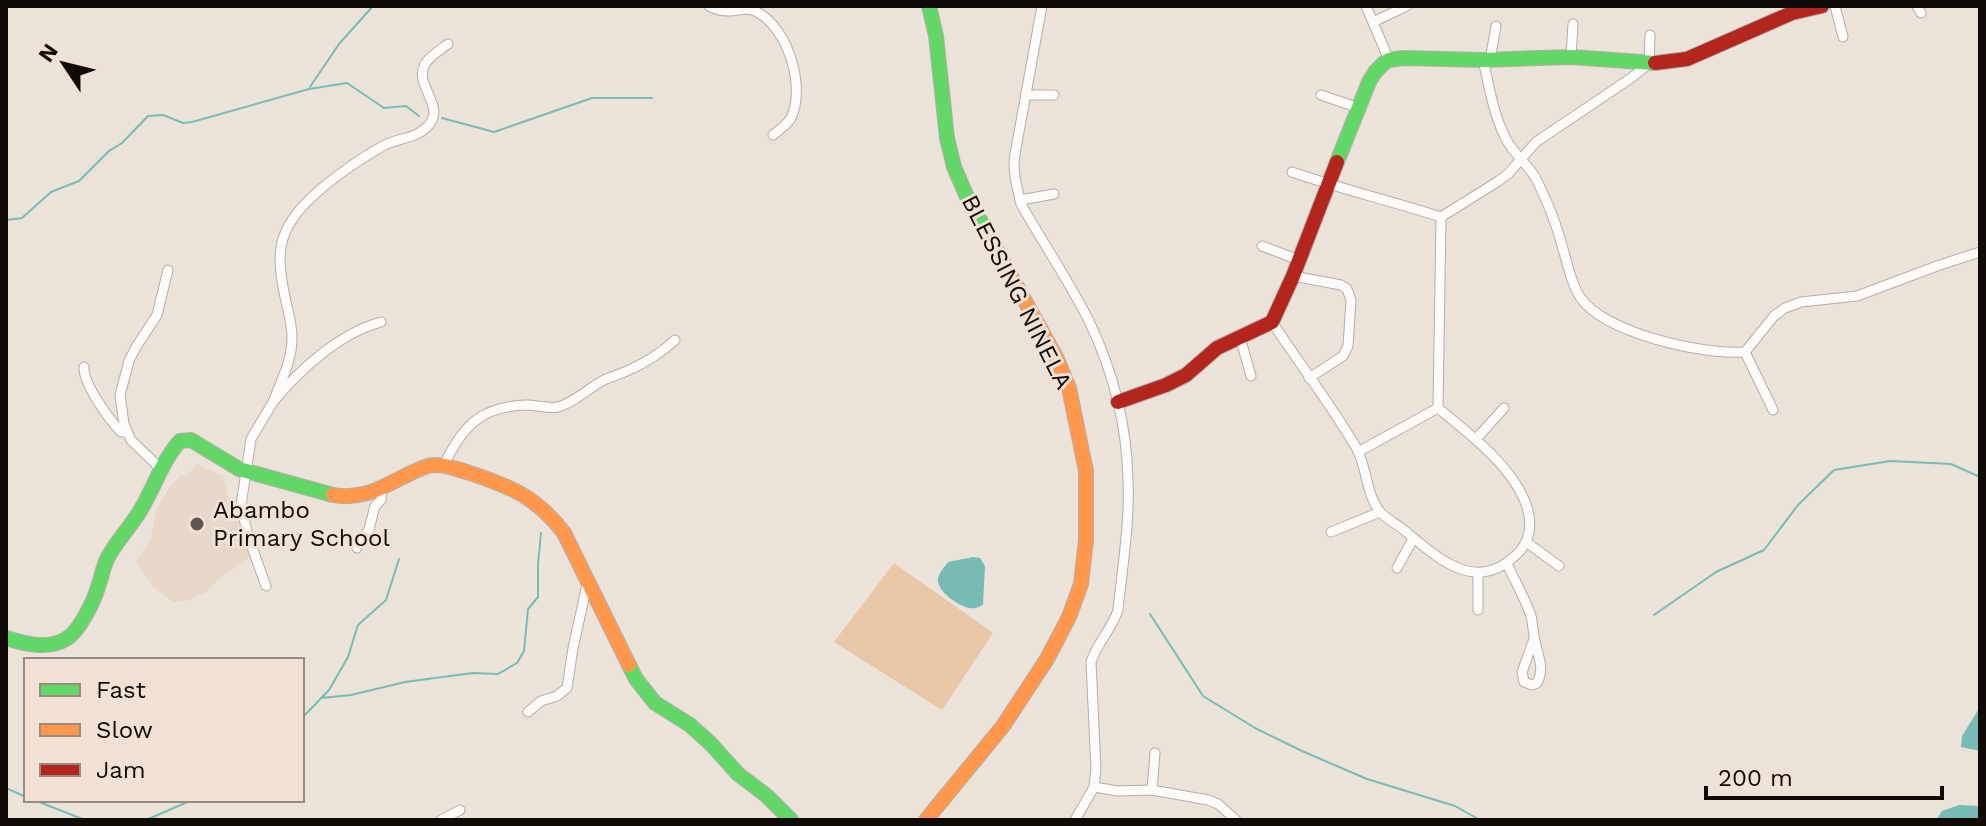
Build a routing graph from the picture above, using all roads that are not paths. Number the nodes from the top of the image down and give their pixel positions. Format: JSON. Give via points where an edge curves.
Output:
{"nodes":[{"id":1,"x":709,"y":6,"type":"edge"},
{"id":2,"x":929,"y":6,"type":"edge"},
{"id":3,"x":1366,"y":6,"type":"edge"},
{"id":4,"x":1407,"y":6,"type":"edge"},
{"id":5,"x":1822,"y":6,"type":"edge"},
{"id":6,"x":1835,"y":6,"type":"edge"},
{"id":7,"x":1039,"y":7,"type":"edge"},
{"id":8,"x":1373,"y":22,"type":"junction"},
{"id":9,"x":1573,"y":24,"type":"dead end"},
{"id":10,"x":1496,"y":26,"type":"dead end"},
{"id":11,"x":1650,"y":35,"type":"dead end"},
{"id":12,"x":1843,"y":37,"type":"dead end"},
{"id":13,"x":448,"y":44,"type":"dead end"},
{"id":14,"x":1571,"y":57,"type":"junction"},
{"id":15,"x":1389,"y":60,"type":"junction"},
{"id":16,"x":1487,"y":60,"type":"junction"},
{"id":17,"x":1649,"y":64,"type":"junction"},
{"id":18,"x":1025,"y":95,"type":"junction"},
{"id":19,"x":1054,"y":95,"type":"dead end"},
{"id":20,"x":1321,"y":95,"type":"dead end"},
{"id":21,"x":1359,"y":108,"type":"junction"},
{"id":22,"x":773,"y":135,"type":"dead end"},
{"id":23,"x":1520,"y":160,"type":"junction"},
{"id":24,"x":1292,"y":172,"type":"dead end"},
{"id":25,"x":1330,"y":185,"type":"junction"},
{"id":26,"x":1054,"y":194,"type":"dead end"},
{"id":27,"x":1020,"y":200,"type":"junction"},
{"id":28,"x":1441,"y":217,"type":"junction"},
{"id":29,"x":1262,"y":246,"type":"dead end"},
{"id":30,"x":1980,"y":252,"type":"edge"},
{"id":31,"x":1299,"y":260,"type":"junction"},
{"id":32,"x":168,"y":270,"type":"dead end"},
{"id":33,"x":1293,"y":276,"type":"junction"},
{"id":34,"x":381,"y":322,"type":"dead end"},
{"id":35,"x":1272,"y":322,"type":"junction"},
{"id":36,"x":1240,"y":337,"type":"junction"},
{"id":37,"x":675,"y":340,"type":"dead end"},
{"id":38,"x":1745,"y":352,"type":"junction"},
{"id":39,"x":84,"y":367,"type":"dead end"},
{"id":40,"x":1251,"y":376,"type":"dead end"},
{"id":41,"x":1309,"y":378,"type":"junction"},
{"id":42,"x":273,"y":402,"type":"junction"},
{"id":43,"x":1118,"y":402,"type":"junction"},
{"id":44,"x":1438,"y":408,"type":"junction"},
{"id":45,"x":1504,"y":408,"type":"dead end"},
{"id":46,"x":1773,"y":410,"type":"dead end"},
{"id":47,"x":127,"y":432,"type":"junction"},
{"id":48,"x":1476,"y":439,"type":"junction"},
{"id":49,"x":1358,"y":452,"type":"junction"},
{"id":50,"x":444,"y":465,"type":"junction"},
{"id":51,"x":161,"y":469,"type":"junction"},
{"id":52,"x":246,"y":471,"type":"junction"},
{"id":53,"x":382,"y":489,"type":"junction"},
{"id":54,"x":364,"y":494,"type":"junction"},
{"id":55,"x":375,"y":506,"type":"junction"},
{"id":56,"x":1380,"y":512,"type":"junction"},
{"id":57,"x":1331,"y":532,"type":"dead end"},
{"id":58,"x":1413,"y":539,"type":"junction"},
{"id":59,"x":1526,"y":542,"type":"junction"},
{"id":60,"x":357,"y":548,"type":"dead end"},
{"id":61,"x":1507,"y":564,"type":"junction"},
{"id":62,"x":1559,"y":566,"type":"dead end"},
{"id":63,"x":1397,"y":568,"type":"dead end"},
{"id":64,"x":1478,"y":574,"type":"junction"},
{"id":65,"x":588,"y":582,"type":"junction"},
{"id":66,"x":266,"y":586,"type":"dead end"},
{"id":67,"x":1478,"y":610,"type":"dead end"},
{"id":68,"x":6,"y":638,"type":"edge"},
{"id":69,"x":1534,"y":639,"type":"dead end"},
{"id":70,"x":528,"y":712,"type":"dead end"},
{"id":71,"x":1155,"y":753,"type":"dead end"},
{"id":72,"x":1094,"y":787,"type":"junction"},
{"id":73,"x":1152,"y":790,"type":"junction"},
{"id":74,"x":460,"y":810,"type":"dead end"},
{"id":75,"x":441,"y":820,"type":"edge"},
{"id":76,"x":791,"y":820,"type":"edge"},
{"id":77,"x":926,"y":820,"type":"edge"},
{"id":78,"x":1075,"y":820,"type":"edge"},
{"id":79,"x":1236,"y":820,"type":"edge"}],
"edges":[{"from":1,"to":22,"type":"street","via":[[727,12],[755,11],[786,45],[794,69],[794,107]]},
{"from":2,"to":77,"type":"street","name":"BLESSING NINELA","via":[[954,167],[1069,388],[1087,499],[1081,584],[1069,617],[1003,726]]},
{"from":3,"to":8,"type":"street"},
{"from":4,"to":8,"type":"street"},
{"from":5,"to":17,"type":"street","via":[[1792,13],[1687,59]]},
{"from":6,"to":12,"type":"street"},
{"from":7,"to":18,"type":"street"},
{"from":8,"to":15,"type":"street"},
{"from":9,"to":14,"type":"street"},
{"from":10,"to":16,"type":"street"},
{"from":11,"to":17,"type":"street"},
{"from":13,"to":42,"type":"street","via":[[423,69],[433,120],[421,132],[392,142],[333,179],[289,224],[279,265],[292,341]]},
{"from":14,"to":16,"type":"street"},
{"from":14,"to":17,"type":"street"},
{"from":15,"to":16,"type":"street"},
{"from":15,"to":21,"type":"street","via":[[1375,72]]},
{"from":16,"to":23,"type":"street","via":[[1493,103]]},
{"from":17,"to":23,"type":"street","via":[[1536,142]]},
{"from":18,"to":19,"type":"street"},
{"from":18,"to":27,"type":"street","via":[[1013,168]]},
{"from":20,"to":21,"type":"street"},
{"from":21,"to":25,"type":"street"},
{"from":23,"to":28,"type":"street","via":[[1497,182]]},
{"from":23,"to":38,"type":"street","via":[[1545,199],[1572,280],[1589,308],[1662,343]]},
{"from":24,"to":25,"type":"street"},
{"from":25,"to":28,"type":"street"},
{"from":25,"to":31,"type":"street"},
{"from":26,"to":27,"type":"street"},
{"from":27,"to":43,"type":"street","via":[[1089,322]]},
{"from":28,"to":44,"type":"street"},
{"from":29,"to":31,"type":"street"},
{"from":30,"to":38,"type":"street","via":[[1857,296],[1785,308]]},
{"from":31,"to":33,"type":"street"},
{"from":32,"to":47,"type":"street","via":[[157,315],[123,379],[120,395]]},
{"from":33,"to":35,"type":"street"},
{"from":33,"to":41,"type":"street","via":[[1341,285],[1351,300],[1346,352]]},
{"from":34,"to":42,"type":"street","via":[[355,331],[319,356]]},
{"from":35,"to":36,"type":"street"},
{"from":35,"to":41,"type":"street"},
{"from":36,"to":40,"type":"street"},
{"from":36,"to":43,"type":"street","via":[[1217,348],[1186,375]]},
{"from":37,"to":50,"type":"street","via":[[557,407],[502,407],[484,414],[457,440]]},
{"from":38,"to":46,"type":"street"},
{"from":39,"to":47,"type":"street","via":[[108,417]]},
{"from":41,"to":49,"type":"street"},
{"from":42,"to":52,"type":"street","via":[[251,439]]},
{"from":43,"to":72,"type":"street","via":[[1129,484],[1118,610],[1091,662]]},
{"from":44,"to":48,"type":"street"},
{"from":44,"to":49,"type":"street"},
{"from":45,"to":48,"type":"street"},
{"from":47,"to":51,"type":"street"},
{"from":48,"to":59,"type":"street","via":[[1507,472],[1526,503],[1531,522]]},
{"from":49,"to":56,"type":"street"},
{"from":50,"to":53,"type":"street","via":[[427,466]]},
{"from":50,"to":65,"type":"street","via":[[504,484],[538,504],[564,533]]},
{"from":51,"to":52,"type":"street","via":[[186,439]]},
{"from":51,"to":68,"type":"street","via":[[107,559],[97,591],[71,636],[53,644],[28,645]]},
{"from":52,"to":54,"type":"street","via":[[344,497]]},
{"from":52,"to":66,"type":"street","via":[[241,505]]},
{"from":53,"to":54,"type":"street"},
{"from":53,"to":55,"type":"street"},
{"from":54,"to":55,"type":"street"},
{"from":55,"to":60,"type":"street"},
{"from":56,"to":57,"type":"street"},
{"from":56,"to":58,"type":"street"},
{"from":58,"to":63,"type":"street"},
{"from":58,"to":64,"type":"street","via":[[1443,561]]},
{"from":59,"to":61,"type":"street"},
{"from":59,"to":62,"type":"street"},
{"from":61,"to":64,"type":"street"},
{"from":61,"to":69,"type":"street","via":[[1530,612]]},
{"from":64,"to":67,"type":"street"},
{"from":65,"to":70,"type":"street","via":[[567,688]]},
{"from":65,"to":76,"type":"street","via":[[646,693],[690,725]]},
{"from":71,"to":73,"type":"street"},
{"from":72,"to":73,"type":"street"},
{"from":72,"to":78,"type":"street"},
{"from":73,"to":79,"type":"street","via":[[1208,800]]},
{"from":74,"to":75,"type":"street"}]}
